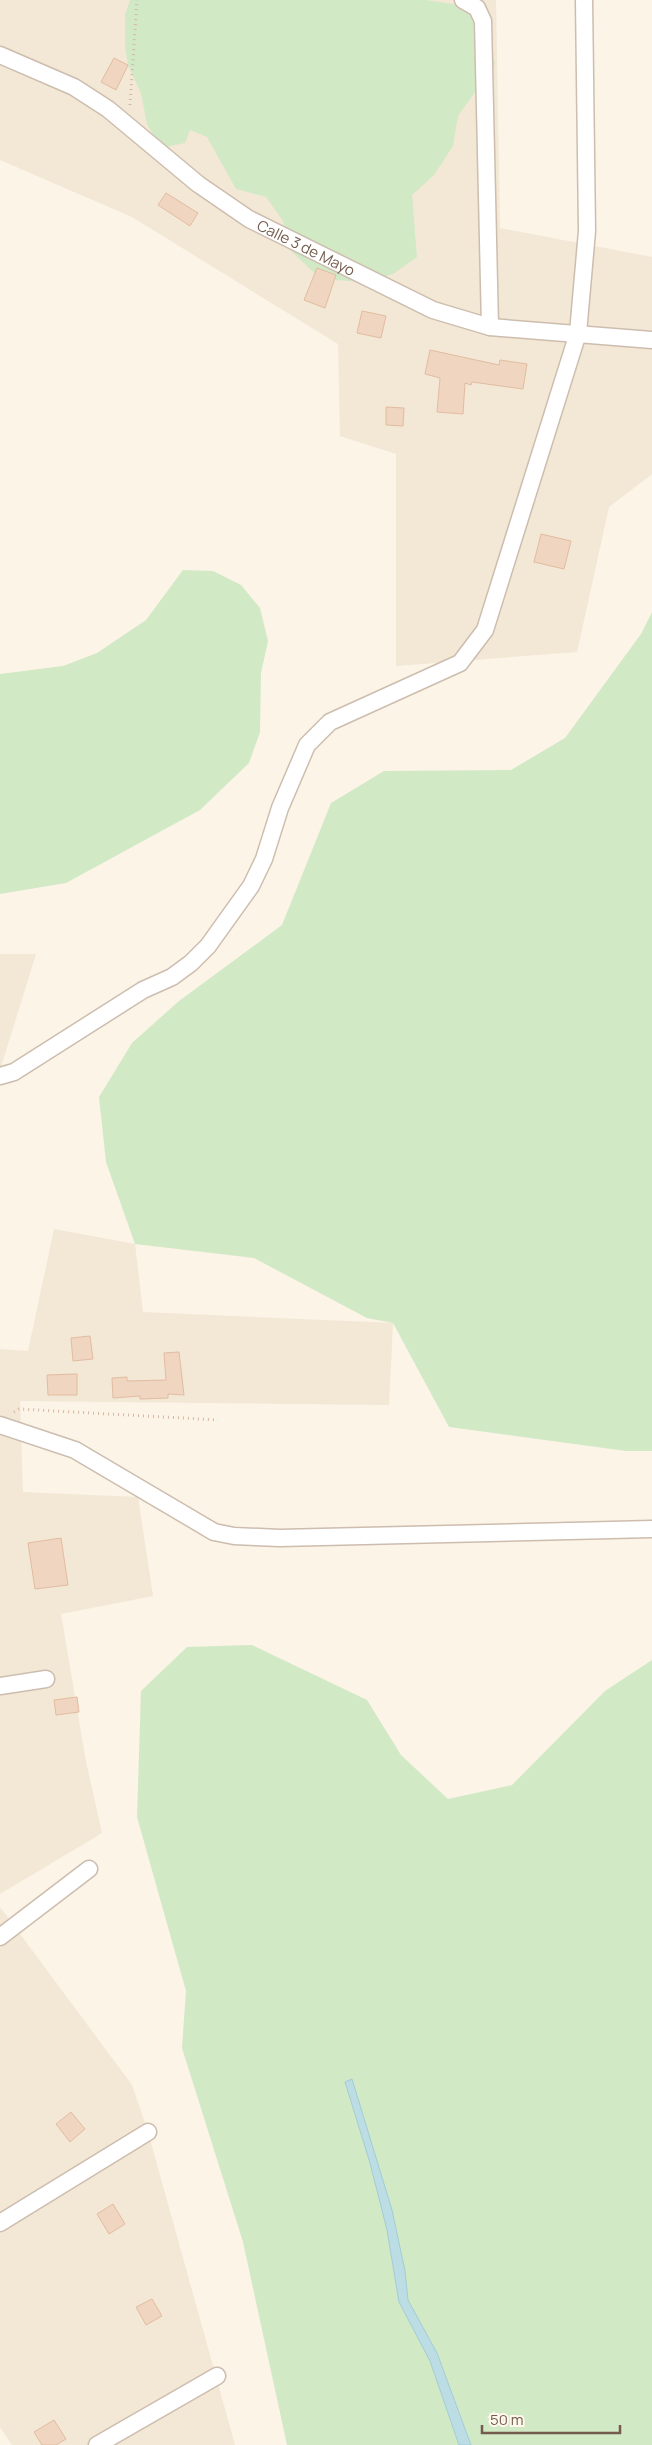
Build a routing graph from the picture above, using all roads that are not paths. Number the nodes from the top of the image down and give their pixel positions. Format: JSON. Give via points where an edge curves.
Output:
{"nodes":[{"id":1,"x":463,"y":0,"type":"edge"},
{"id":2,"x":584,"y":0,"type":"edge"},
{"id":3,"x":0,"y":55,"type":"edge"},
{"id":4,"x":490,"y":327,"type":"junction"},
{"id":5,"x":578,"y":334,"type":"junction"},
{"id":6,"x":652,"y":340,"type":"edge"},
{"id":7,"x":0,"y":1076,"type":"edge"},
{"id":8,"x":3,"y":1420,"type":"edge"},
{"id":9,"x":652,"y":1529,"type":"edge"},
{"id":10,"x":46,"y":1679,"type":"dead end"},
{"id":11,"x":0,"y":1686,"type":"edge"},
{"id":12,"x":89,"y":1869,"type":"dead end"},
{"id":13,"x":0,"y":1938,"type":"edge"},
{"id":14,"x":148,"y":2132,"type":"dead end"},
{"id":15,"x":0,"y":2223,"type":"edge"},
{"id":16,"x":217,"y":2376,"type":"dead end"},
{"id":17,"x":97,"y":2445,"type":"edge"}],
"edges":[{"from":1,"to":4,"type":"street","via":[[477,8],[483,21]]},
{"from":2,"to":5,"type":"street","via":[[587,231]]},
{"from":3,"to":4,"type":"street","name":"Calle 3 de Mayo","via":[[74,87],[129,126],[198,184],[249,219],[433,310]]},
{"from":4,"to":5,"type":"street","name":"Calle 3 de Mayo"},
{"from":5,"to":6,"type":"street","name":"Calle 3 de Mayo"},
{"from":5,"to":7,"type":"street","via":[[485,630],[475,644],[460,663],[330,722],[307,745],[251,886],[208,946],[191,963],[14,1072]]},
{"from":8,"to":9,"type":"street","via":[[75,1450],[214,1532],[234,1536],[280,1538]]},
{"from":10,"to":11,"type":"street"},
{"from":12,"to":13,"type":"street"},
{"from":14,"to":15,"type":"street"},
{"from":16,"to":17,"type":"street"}]}
